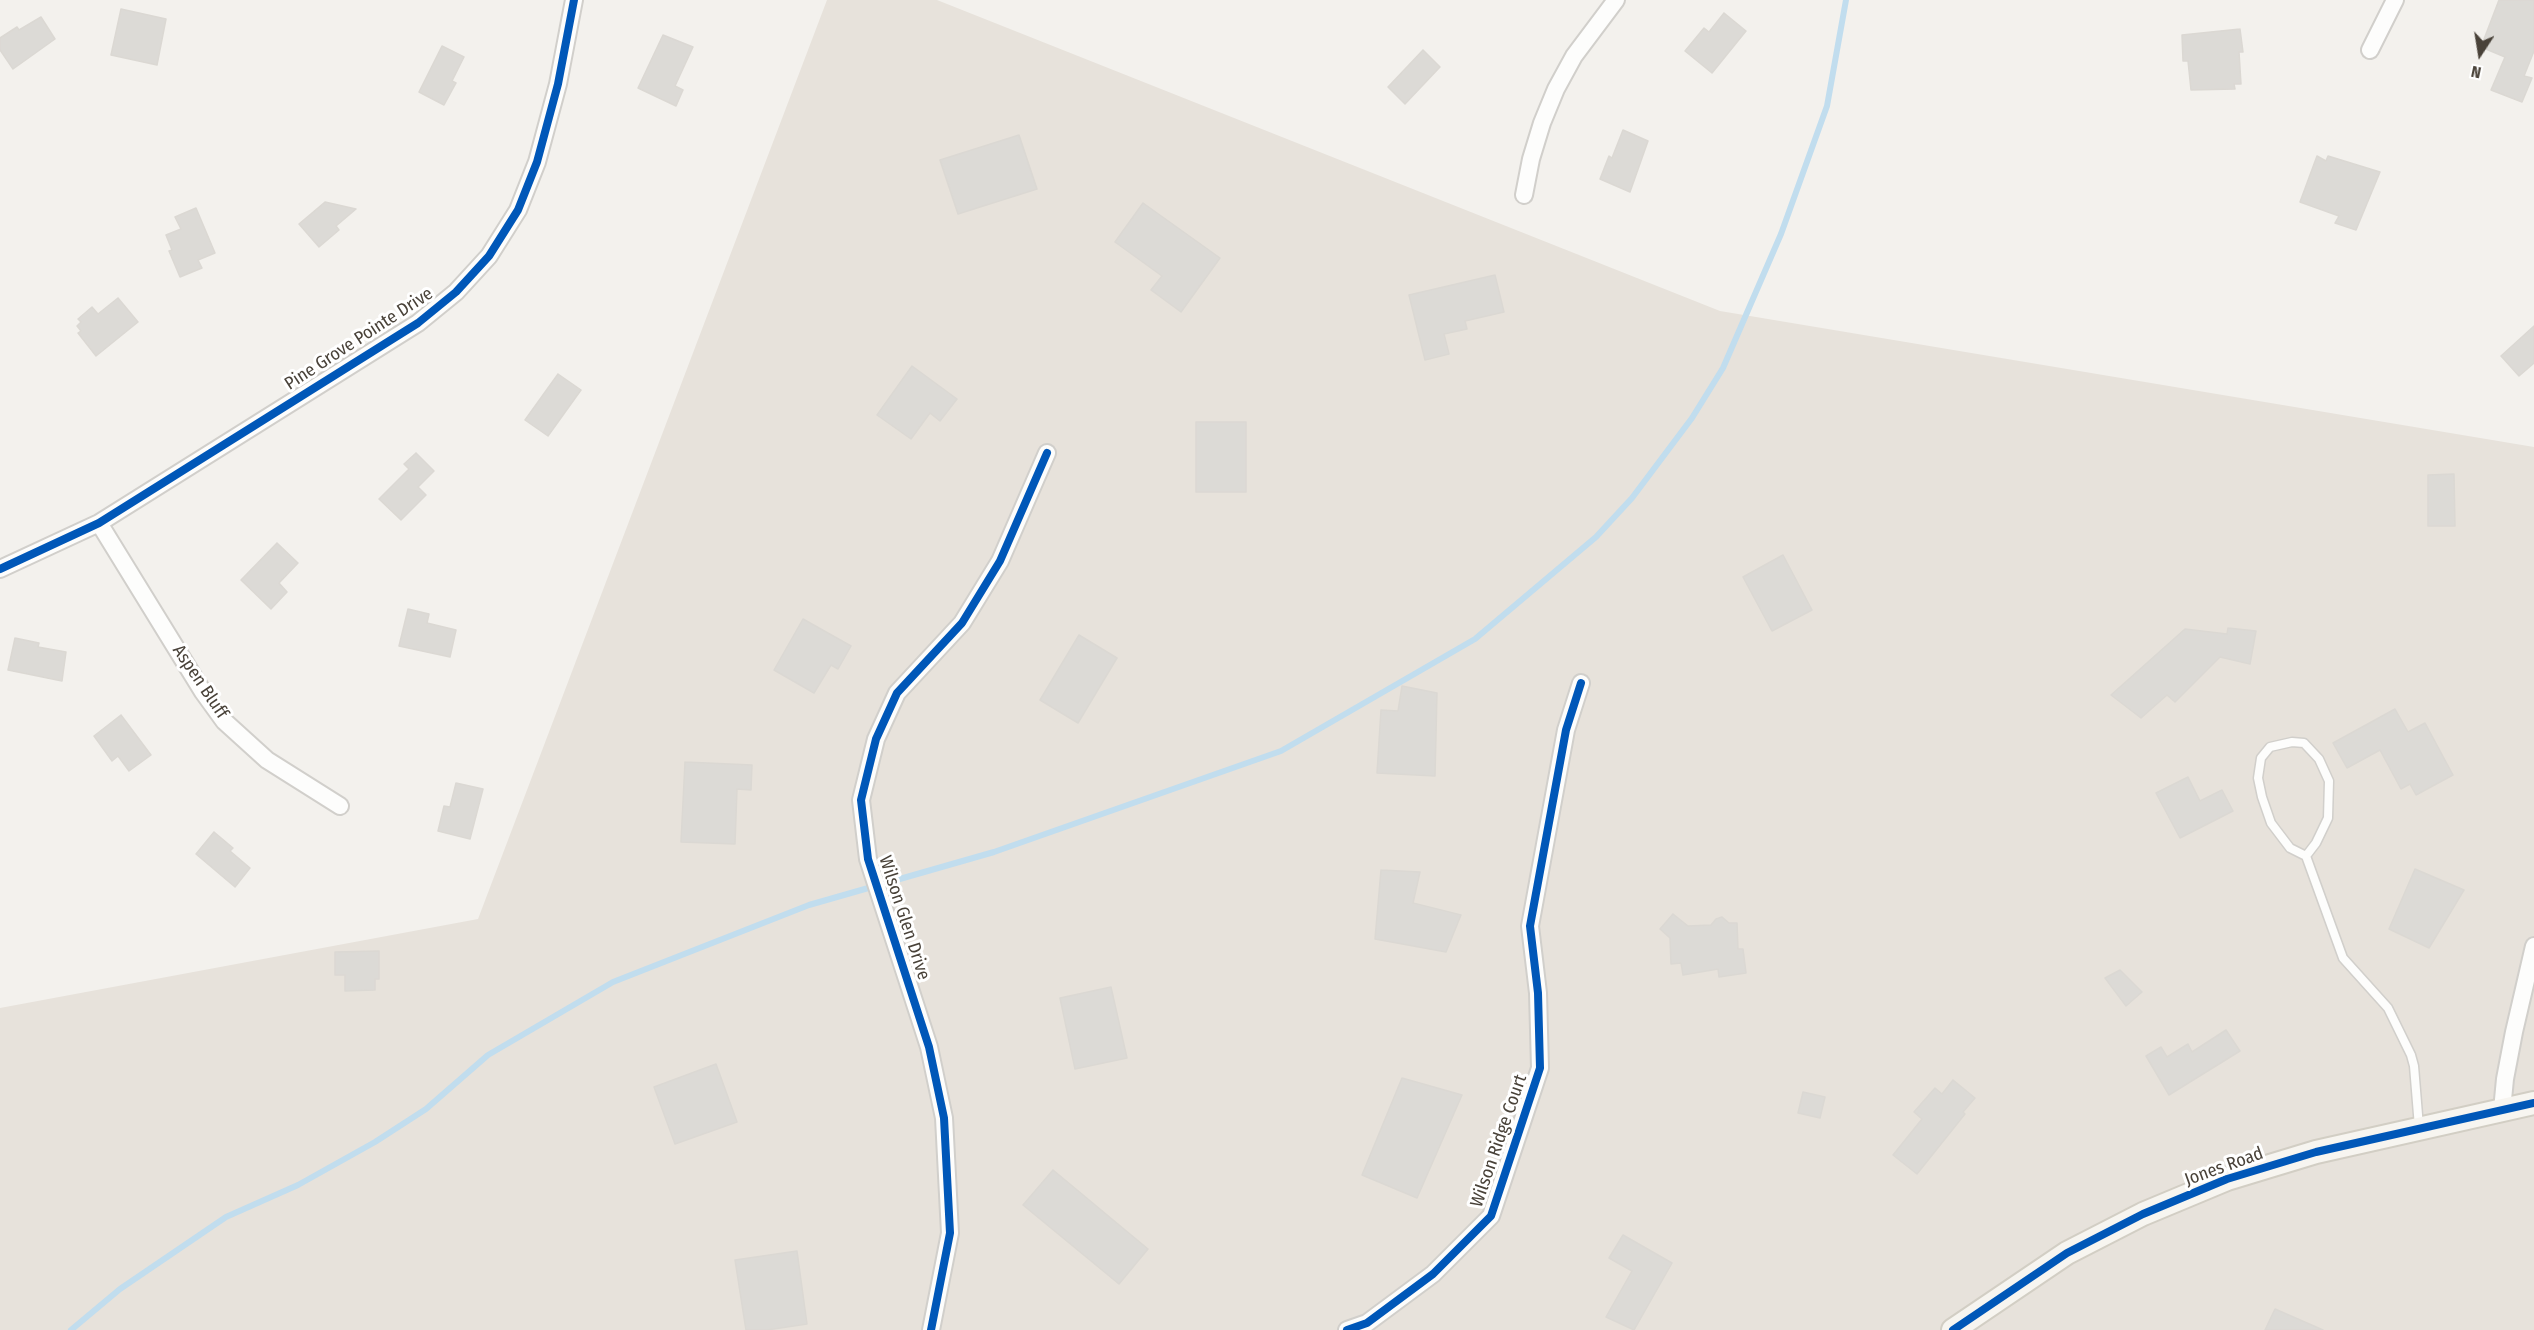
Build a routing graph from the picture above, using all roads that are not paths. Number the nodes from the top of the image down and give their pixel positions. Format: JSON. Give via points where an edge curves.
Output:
{"nodes":[{"id":1,"x":574,"y":0,"type":"edge"},
{"id":2,"x":1616,"y":0,"type":"edge"},
{"id":3,"x":2395,"y":0,"type":"edge"},
{"id":4,"x":2370,"y":50,"type":"dead end"},
{"id":5,"x":1524,"y":195,"type":"dead end"},
{"id":6,"x":1047,"y":453,"type":"dead end"},
{"id":7,"x":99,"y":522,"type":"junction"},
{"id":8,"x":0,"y":569,"type":"edge"},
{"id":9,"x":1581,"y":683,"type":"dead end"},
{"id":10,"x":340,"y":806,"type":"dead end"},
{"id":11,"x":2306,"y":856,"type":"junction"},
{"id":12,"x":2534,"y":946,"type":"edge"},
{"id":13,"x":2534,"y":1103,"type":"edge"},
{"id":14,"x":2502,"y":1110,"type":"junction"},
{"id":15,"x":2419,"y":1127,"type":"junction"},
{"id":16,"x":931,"y":1330,"type":"edge"},
{"id":17,"x":1347,"y":1330,"type":"edge"},
{"id":18,"x":1953,"y":1330,"type":"edge"}],
"edges":[{"from":1,"to":7,"type":"street","name":"Pine Grove Pointe Drive","via":[[558,84],[537,162],[518,210],[489,256],[456,292],[418,323]]},
{"from":2,"to":5,"type":"street","via":[[1574,56],[1556,89],[1531,159]]},
{"from":3,"to":4,"type":"street"},
{"from":6,"to":16,"type":"street","name":"Wilson Glen Drive","via":[[1000,561],[962,623],[897,693],[876,739],[861,800],[868,860],[929,1047],[944,1118],[950,1233]]},
{"from":7,"to":8,"type":"street","name":"Pine Grove Pointe Drive"},
{"from":7,"to":10,"type":"street","name":"Aspen Bluff","via":[[224,721],[267,760]]},
{"from":9,"to":17,"type":"street","name":"Wilson Ridge Court","via":[[1566,730],[1530,926],[1538,993],[1540,1068],[1491,1216],[1433,1274],[1367,1323]]},
{"from":11,"to":11,"type":"lane","via":[[2290,848],[2271,823],[2258,778],[2261,758],[2270,747],[2292,742],[2304,743],[2319,759],[2329,781],[2328,818]]},
{"from":11,"to":15,"type":"lane","via":[[2343,958],[2388,1008],[2411,1055]]},
{"from":12,"to":14,"type":"street","via":[[2514,1032]]},
{"from":13,"to":14,"type":"street","name":"Jones Road"},
{"from":14,"to":15,"type":"street","name":"Jones Road"},
{"from":15,"to":18,"type":"street","name":"Jones Road","via":[[2270,1165],[2143,1214],[2067,1253]]}]}
